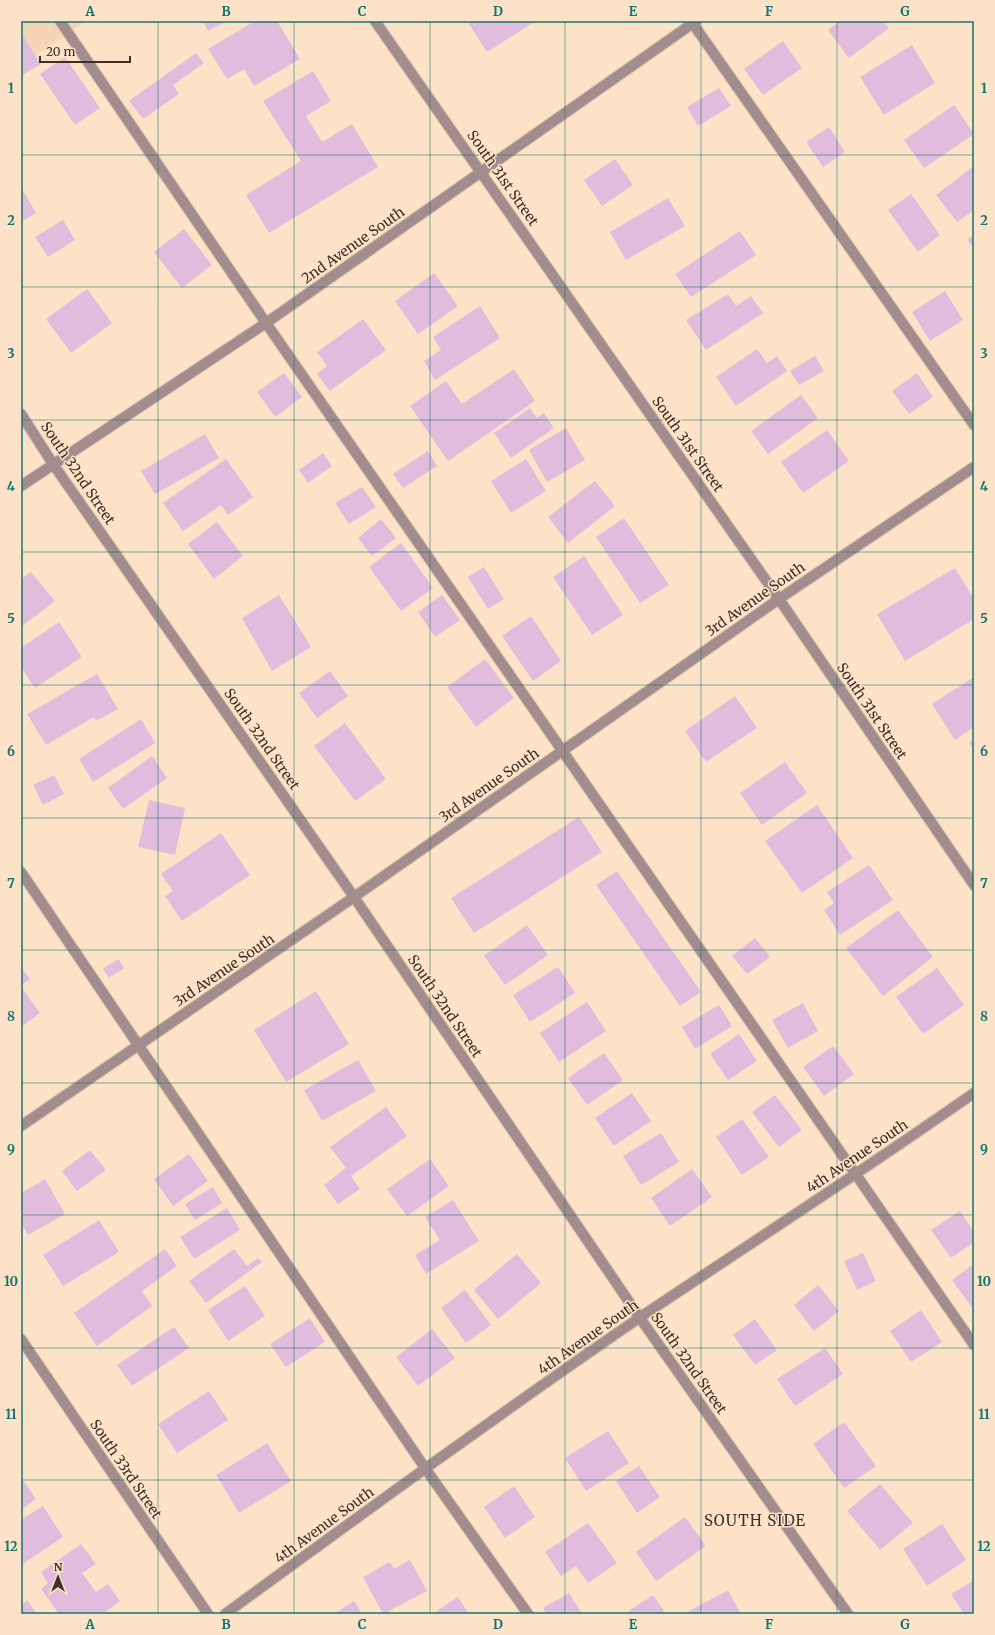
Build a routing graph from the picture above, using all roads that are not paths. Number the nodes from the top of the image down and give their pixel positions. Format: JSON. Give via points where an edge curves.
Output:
{"nodes":[{"id":1,"x":60,"y":21,"type":"edge"},
{"id":2,"x":375,"y":21,"type":"edge"},
{"id":3,"x":694,"y":22,"type":"edge"},
{"id":4,"x":481,"y":171,"type":"junction"},
{"id":5,"x":266,"y":323,"type":"junction"},
{"id":6,"x":21,"y":414,"type":"edge"},
{"id":7,"x":974,"y":425,"type":"edge"},
{"id":8,"x":53,"y":464,"type":"junction"},
{"id":9,"x":974,"y":467,"type":"edge"},
{"id":10,"x":21,"y":486,"type":"edge"},
{"id":11,"x":779,"y":599,"type":"junction"},
{"id":12,"x":563,"y":750,"type":"junction"},
{"id":13,"x":21,"y":872,"type":"edge"},
{"id":14,"x":974,"y":885,"type":"edge"},
{"id":15,"x":354,"y":897,"type":"junction"},
{"id":16,"x":138,"y":1046,"type":"junction"},
{"id":17,"x":974,"y":1093,"type":"edge"},
{"id":18,"x":21,"y":1126,"type":"edge"},
{"id":19,"x":857,"y":1174,"type":"junction"},
{"id":20,"x":640,"y":1318,"type":"junction"},
{"id":21,"x":21,"y":1339,"type":"edge"},
{"id":22,"x":974,"y":1345,"type":"edge"},
{"id":23,"x":425,"y":1468,"type":"junction"},
{"id":24,"x":208,"y":1614,"type":"edge"},
{"id":25,"x":225,"y":1614,"type":"edge"},
{"id":26,"x":528,"y":1614,"type":"edge"},
{"id":27,"x":848,"y":1614,"type":"edge"}],
"edges":[{"from":1,"to":5,"type":"street"},
{"from":2,"to":4,"type":"street","name":"South 31st Street"},
{"from":3,"to":4,"type":"street","name":"2nd Avenue South"},
{"from":3,"to":7,"type":"street"},
{"from":4,"to":5,"type":"street","name":"2nd Avenue South"},
{"from":4,"to":11,"type":"street","name":"South 31st Street"},
{"from":5,"to":8,"type":"street","name":"2nd Avenue South"},
{"from":5,"to":12,"type":"street"},
{"from":6,"to":8,"type":"street","name":"South 32nd Street"},
{"from":8,"to":10,"type":"street","name":"2nd Avenue South"},
{"from":8,"to":15,"type":"street","name":"South 32nd Street"},
{"from":9,"to":11,"type":"street","name":"3rd Avenue South"},
{"from":11,"to":12,"type":"street","name":"3rd Avenue South"},
{"from":11,"to":14,"type":"street","name":"South 31st Street"},
{"from":12,"to":15,"type":"street","name":"3rd Avenue South"},
{"from":12,"to":19,"type":"street"},
{"from":13,"to":16,"type":"street"},
{"from":15,"to":16,"type":"street","name":"3rd Avenue South"},
{"from":15,"to":20,"type":"street","name":"South 32nd Street"},
{"from":16,"to":18,"type":"street","name":"3rd Avenue South"},
{"from":16,"to":23,"type":"street"},
{"from":17,"to":19,"type":"street","name":"4th Avenue South"},
{"from":19,"to":20,"type":"street","name":"4th Avenue South"},
{"from":19,"to":22,"type":"street"},
{"from":20,"to":23,"type":"street","name":"4th Avenue South"},
{"from":20,"to":27,"type":"street","name":"South 32nd Street"},
{"from":21,"to":24,"type":"street","name":"South 33rd Street"},
{"from":23,"to":25,"type":"street","name":"4th Avenue South"},
{"from":23,"to":26,"type":"street"}]}
